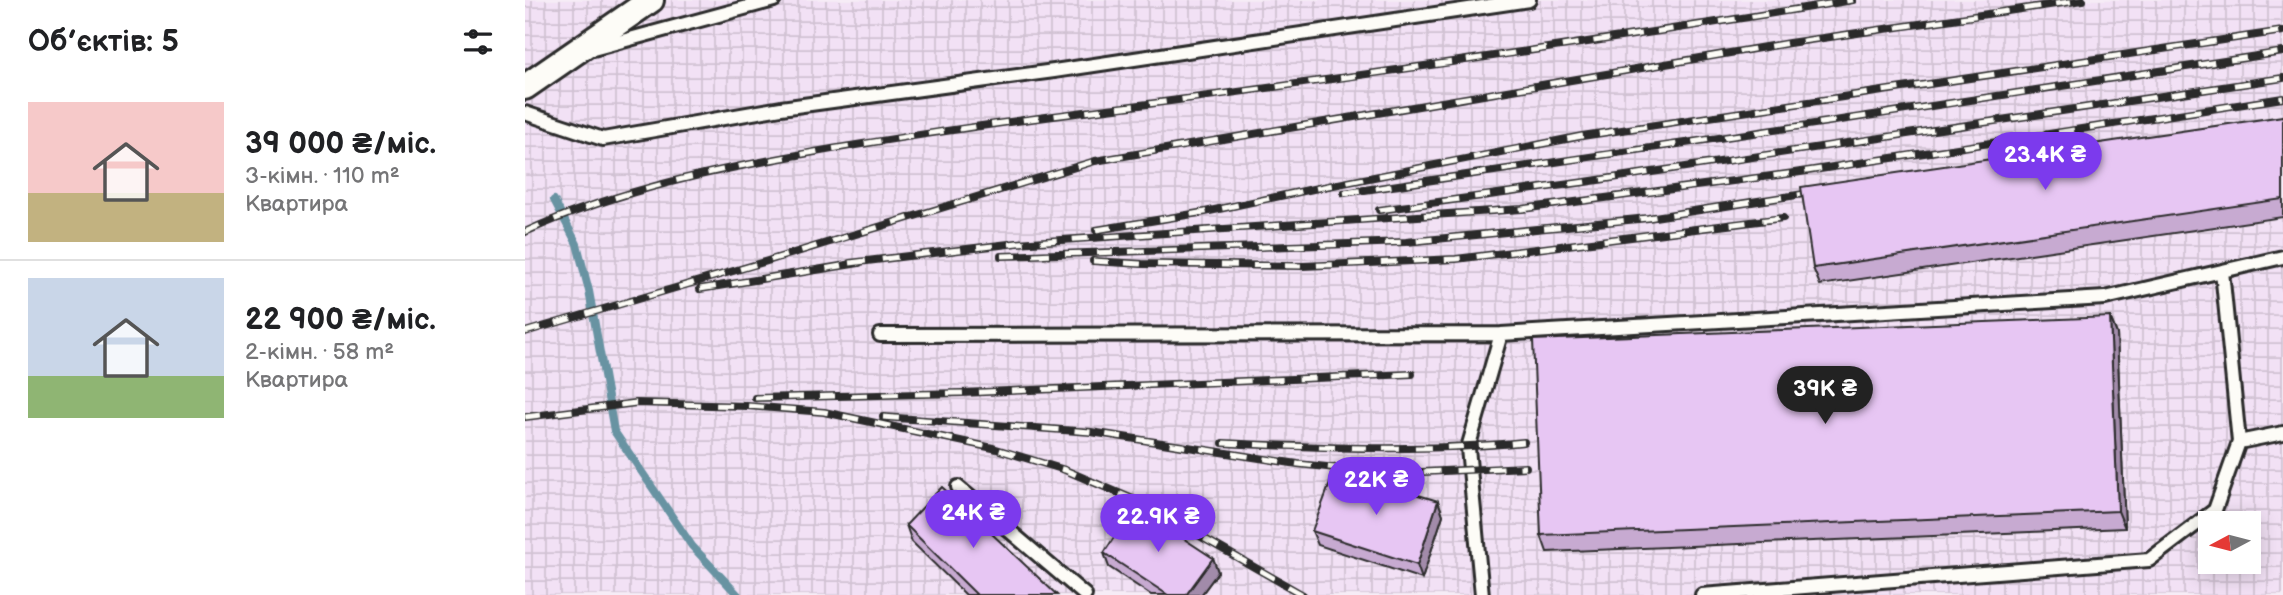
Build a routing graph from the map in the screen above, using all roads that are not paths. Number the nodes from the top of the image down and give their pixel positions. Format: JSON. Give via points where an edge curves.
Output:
{"nodes":[{"id":1,"x":651,"y":0,"type":"edge"},
{"id":2,"x":774,"y":0,"type":"edge"},
{"id":3,"x":1529,"y":0,"type":"edge"},
{"id":4,"x":576,"y":53,"type":"junction"},
{"id":5,"x":525,"y":87,"type":"edge"},
{"id":6,"x":525,"y":113,"type":"edge"},
{"id":7,"x":2283,"y":257,"type":"edge"},
{"id":8,"x":2222,"y":271,"type":"junction"},
{"id":9,"x":1501,"y":334,"type":"junction"},
{"id":10,"x":880,"y":335,"type":"dead end"},
{"id":11,"x":2283,"y":433,"type":"edge"},
{"id":12,"x":2239,"y":442,"type":"junction"},
{"id":13,"x":958,"y":487,"type":"dead end"},
{"id":14,"x":1085,"y":595,"type":"edge"},
{"id":15,"x":1482,"y":595,"type":"edge"},
{"id":16,"x":1702,"y":595,"type":"edge"}],
"edges":[{"from":1,"to":4,"type":"street"},
{"from":2,"to":4,"type":"lane"},
{"from":3,"to":6,"type":"lane","via":[[781,108],[603,139]]},
{"from":4,"to":5,"type":"street"},
{"from":7,"to":8,"type":"lane"},
{"from":8,"to":9,"type":"lane","via":[[2105,298]]},
{"from":8,"to":12,"type":"lane"},
{"from":9,"to":10,"type":"lane"},
{"from":9,"to":15,"type":"lane","via":[[1468,448]]},
{"from":11,"to":12,"type":"lane"},
{"from":12,"to":16,"type":"lane","via":[[2215,510],[2150,560]]},
{"from":13,"to":14,"type":"lane"}]}
